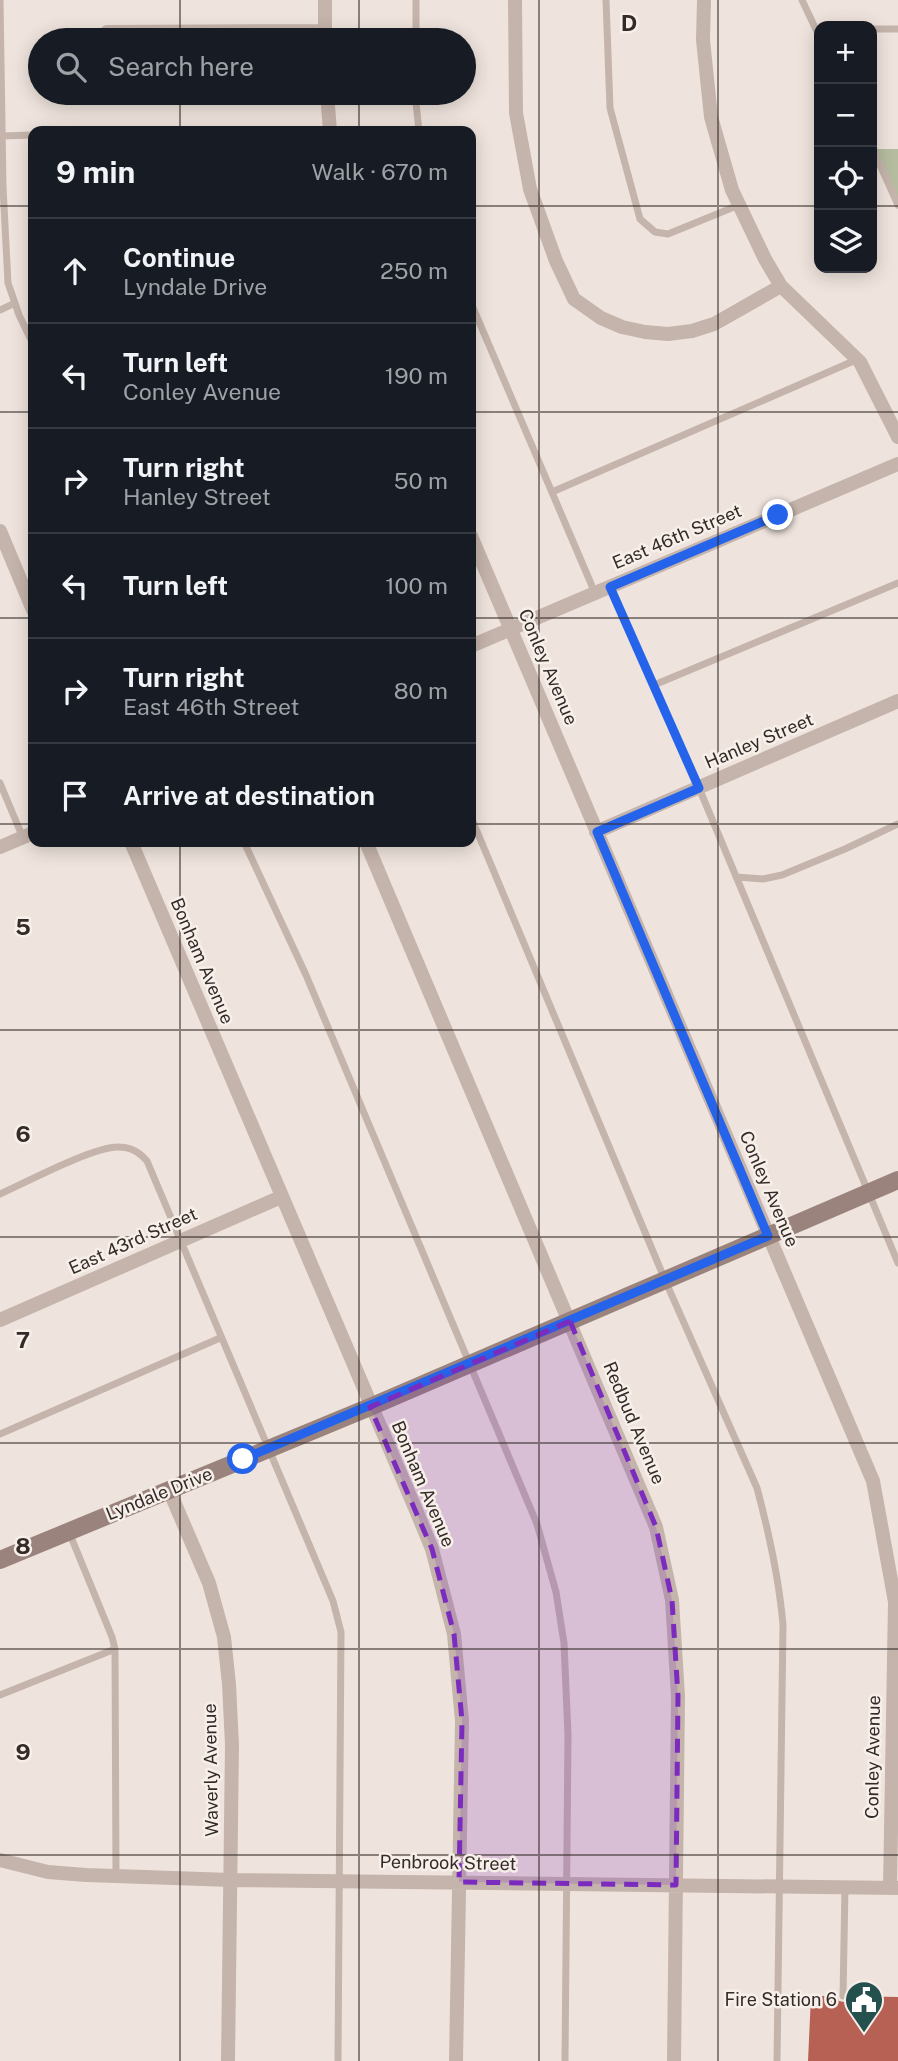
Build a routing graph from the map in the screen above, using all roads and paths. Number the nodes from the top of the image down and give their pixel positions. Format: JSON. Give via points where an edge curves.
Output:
{"nodes":[{"id":1,"x":1,"y":0,"type":"edge"},
{"id":2,"x":325,"y":0,"type":"edge"},
{"id":3,"x":416,"y":0,"type":"edge"},
{"id":4,"x":515,"y":0,"type":"edge"},
{"id":5,"x":606,"y":0,"type":"edge"},
{"id":6,"x":704,"y":0,"type":"edge"},
{"id":7,"x":802,"y":0,"type":"edge"},
{"id":8,"x":814,"y":25,"type":"edge"},
{"id":9,"x":325,"y":28,"type":"edge"},
{"id":10,"x":416,"y":28,"type":"edge"},
{"id":11,"x":877,"y":29,"type":"edge"},
{"id":12,"x":898,"y":29,"type":"edge"},
{"id":13,"x":328,"y":105,"type":"edge"},
{"id":14,"x":416,"y":105,"type":"edge"},
{"id":15,"x":330,"y":126,"type":"edge"},
{"id":16,"x":418,"y":126,"type":"edge"},
{"id":17,"x":28,"y":135,"type":"edge"},
{"id":18,"x":2,"y":136,"type":"junction"},
{"id":19,"x":877,"y":158,"type":"edge"},
{"id":20,"x":739,"y":205,"type":"junction"},
{"id":21,"x":898,"y":205,"type":"edge"},
{"id":22,"x":781,"y":286,"type":"junction"},
{"id":23,"x":15,"y":303,"type":"junction"},
{"id":24,"x":0,"y":310,"type":"edge"},
{"id":25,"x":476,"y":315,"type":"edge"},
{"id":26,"x":28,"y":333,"type":"edge"},
{"id":27,"x":857,"y":359,"type":"junction"},
{"id":28,"x":898,"y":437,"type":"edge"},
{"id":29,"x":898,"y":464,"type":"edge"},
{"id":30,"x":552,"y":492,"type":"junction"},
{"id":31,"x":0,"y":531,"type":"edge"},
{"id":32,"x":476,"y":548,"type":"edge"},
{"id":33,"x":898,"y":583,"type":"edge"},
{"id":34,"x":610,"y":587,"type":"junction"},
{"id":35,"x":595,"y":593,"type":"junction"},
{"id":36,"x":28,"y":598,"type":"edge"},
{"id":37,"x":511,"y":629,"type":"junction"},
{"id":38,"x":476,"y":644,"type":"edge"},
{"id":39,"x":654,"y":685,"type":"junction"},
{"id":40,"x":898,"y":701,"type":"edge"},
{"id":41,"x":0,"y":783,"type":"edge"},
{"id":42,"x":699,"y":788,"type":"junction"},
{"id":43,"x":898,"y":824,"type":"edge"},
{"id":44,"x":476,"y":829,"type":"edge"},
{"id":45,"x":597,"y":832,"type":"junction"},
{"id":46,"x":28,"y":835,"type":"edge"},
{"id":47,"x":0,"y":847,"type":"edge"},
{"id":48,"x":133,"y":847,"type":"edge"},
{"id":49,"x":246,"y":847,"type":"edge"},
{"id":50,"x":368,"y":847,"type":"edge"},
{"id":51,"x":736,"y":877,"type":"junction"},
{"id":52,"x":898,"y":1180,"type":"edge"},
{"id":53,"x":868,"y":1193,"type":"junction"},
{"id":54,"x":0,"y":1194,"type":"edge"},
{"id":55,"x":281,"y":1197,"type":"junction"},
{"id":56,"x":768,"y":1236,"type":"junction"},
{"id":57,"x":182,"y":1240,"type":"junction"},
{"id":58,"x":898,"y":1263,"type":"edge"},
{"id":59,"x":665,"y":1280,"type":"junction"},
{"id":60,"x":0,"y":1320,"type":"edge"},
{"id":61,"x":570,"y":1321,"type":"junction"},
{"id":62,"x":220,"y":1338,"type":"junction"},
{"id":63,"x":470,"y":1364,"type":"junction"},
{"id":64,"x":370,"y":1406,"type":"junction"},
{"id":65,"x":0,"y":1434,"type":"edge"},
{"id":66,"x":268,"y":1449,"type":"junction"},
{"id":67,"x":169,"y":1490,"type":"junction"},
{"id":68,"x":69,"y":1531,"type":"junction"},
{"id":69,"x":0,"y":1560,"type":"edge"},
{"id":70,"x":115,"y":1648,"type":"junction"},
{"id":71,"x":0,"y":1695,"type":"edge"},
{"id":72,"x":0,"y":1860,"type":"edge"},
{"id":73,"x":116,"y":1876,"type":"junction"},
{"id":74,"x":231,"y":1880,"type":"junction"},
{"id":75,"x":340,"y":1881,"type":"junction"},
{"id":76,"x":459,"y":1882,"type":"junction"},
{"id":77,"x":566,"y":1884,"type":"junction"},
{"id":78,"x":676,"y":1885,"type":"junction"},
{"id":79,"x":779,"y":1886,"type":"junction"},
{"id":80,"x":845,"y":1887,"type":"junction"},
{"id":81,"x":894,"y":1888,"type":"edge"},
{"id":82,"x":843,"y":1996,"type":"dead end"},
{"id":83,"x":229,"y":2061,"type":"edge"},
{"id":84,"x":338,"y":2061,"type":"edge"},
{"id":85,"x":456,"y":2061,"type":"edge"},
{"id":86,"x":565,"y":2061,"type":"edge"},
{"id":87,"x":674,"y":2061,"type":"edge"},
{"id":88,"x":777,"y":2061,"type":"edge"}],
"edges":[{"from":1,"to":18,"type":"lane"},
{"from":2,"to":9,"type":"street"},
{"from":3,"to":10,"type":"lane"},
{"from":4,"to":22,"type":"street","via":[[516,113],[530,189],[574,299],[622,327],[668,334],[714,324]]},
{"from":5,"to":20,"type":"lane","via":[[610,108],[640,219],[655,232],[668,234]]},
{"from":6,"to":20,"type":"street","via":[[711,117]]},
{"from":7,"to":8,"type":"lane"},
{"from":11,"to":12,"type":"lane"},
{"from":13,"to":15,"type":"street"},
{"from":14,"to":16,"type":"lane"},
{"from":17,"to":18,"type":"lane"},
{"from":18,"to":23,"type":"lane","via":[[8,283]]},
{"from":19,"to":21,"type":"lane"},
{"from":20,"to":22,"type":"street"},
{"from":22,"to":27,"type":"street"},
{"from":23,"to":24,"type":"lane"},
{"from":23,"to":26,"type":"lane"},
{"from":25,"to":30,"type":"lane"},
{"from":27,"to":28,"type":"street"},
{"from":27,"to":30,"type":"lane"},
{"from":29,"to":34,"type":"street","name":"East 46th Street"},
{"from":30,"to":35,"type":"lane"},
{"from":31,"to":36,"type":"street"},
{"from":32,"to":37,"type":"street","name":"Conley Avenue"},
{"from":33,"to":39,"type":"lane"},
{"from":34,"to":35,"type":"street","name":"East 46th Street"},
{"from":34,"to":39,"type":"lane"},
{"from":35,"to":37,"type":"street","name":"East 46th Street"},
{"from":37,"to":38,"type":"street","name":"East 46th Street"},
{"from":37,"to":45,"type":"street","name":"Conley Avenue"},
{"from":39,"to":42,"type":"lane"},
{"from":40,"to":42,"type":"street","name":"Hanley Street"},
{"from":41,"to":46,"type":"lane"},
{"from":42,"to":45,"type":"street","name":"Hanley Street"},
{"from":42,"to":51,"type":"lane"},
{"from":43,"to":51,"type":"lane","via":[[782,875]]},
{"from":44,"to":59,"type":"lane"},
{"from":45,"to":56,"type":"street","name":"Conley Avenue"},
{"from":46,"to":47,"type":"street"},
{"from":48,"to":55,"type":"street","name":"Bonham Avenue"},
{"from":49,"to":63,"type":"lane","via":[[306,975]]},
{"from":50,"to":61,"type":"street","name":"Redbud Avenue"},
{"from":51,"to":53,"type":"lane"},
{"from":52,"to":53,"type":"street","name":"Lyndale Drive"},
{"from":53,"to":56,"type":"street","name":"Lyndale Drive"},
{"from":53,"to":58,"type":"lane"},
{"from":54,"to":57,"type":"lane","via":[[98,1151],[130,1149],[147,1161]]},
{"from":55,"to":57,"type":"street","name":"East 43rd Street"},
{"from":55,"to":64,"type":"street","name":"Bonham Avenue"},
{"from":56,"to":59,"type":"street","name":"Lyndale Drive"},
{"from":56,"to":81,"type":"street","name":"Conley Avenue","via":[[873,1481],[895,1602]]},
{"from":57,"to":60,"type":"street","name":"East 43rd Street"},
{"from":57,"to":62,"type":"lane"},
{"from":59,"to":61,"type":"street","name":"Lyndale Drive"},
{"from":59,"to":79,"type":"lane","via":[[757,1488],[771,1545],[782,1625]]},
{"from":61,"to":63,"type":"street","name":"Lyndale Drive"},
{"from":61,"to":78,"type":"street","name":"Redbud Avenue","via":[[656,1527],[673,1600],[678,1696]]},
{"from":62,"to":65,"type":"lane"},
{"from":62,"to":66,"type":"lane"},
{"from":63,"to":64,"type":"street","name":"Lyndale Drive"},
{"from":63,"to":77,"type":"lane","via":[[537,1524],[556,1592],[567,1707]]},
{"from":64,"to":66,"type":"street","name":"Lyndale Drive"},
{"from":64,"to":76,"type":"street","name":"Bonham Avenue","via":[[432,1549],[454,1634],[462,1721]]},
{"from":66,"to":67,"type":"street","name":"Lyndale Drive"},
{"from":66,"to":75,"type":"lane","via":[[333,1601],[341,1632]]},
{"from":67,"to":68,"type":"street","name":"Lyndale Drive"},
{"from":67,"to":74,"type":"street","name":"Waverly Avenue","via":[[209,1583],[224,1637],[232,1745]]},
{"from":68,"to":69,"type":"street","name":"Lyndale Drive"},
{"from":68,"to":70,"type":"lane"},
{"from":70,"to":71,"type":"lane"},
{"from":70,"to":73,"type":"lane"},
{"from":72,"to":73,"type":"street","name":"Penbrook Street","via":[[48,1872]]},
{"from":73,"to":74,"type":"street","name":"Penbrook Street"},
{"from":74,"to":75,"type":"street","name":"Penbrook Street"},
{"from":74,"to":83,"type":"street","name":"Waverly Avenue"},
{"from":75,"to":76,"type":"street","name":"Penbrook Street"},
{"from":75,"to":84,"type":"lane"},
{"from":76,"to":77,"type":"street","name":"Penbrook Street"},
{"from":76,"to":85,"type":"street","name":"Bonham Avenue"},
{"from":77,"to":78,"type":"street","name":"Penbrook Street"},
{"from":77,"to":86,"type":"lane"},
{"from":78,"to":79,"type":"street","name":"Penbrook Street"},
{"from":78,"to":87,"type":"street","name":"Redbud Avenue"},
{"from":79,"to":80,"type":"street","name":"Penbrook Street"},
{"from":79,"to":88,"type":"lane"},
{"from":80,"to":81,"type":"street","name":"Penbrook Street"},
{"from":80,"to":82,"type":"lane"}]}
